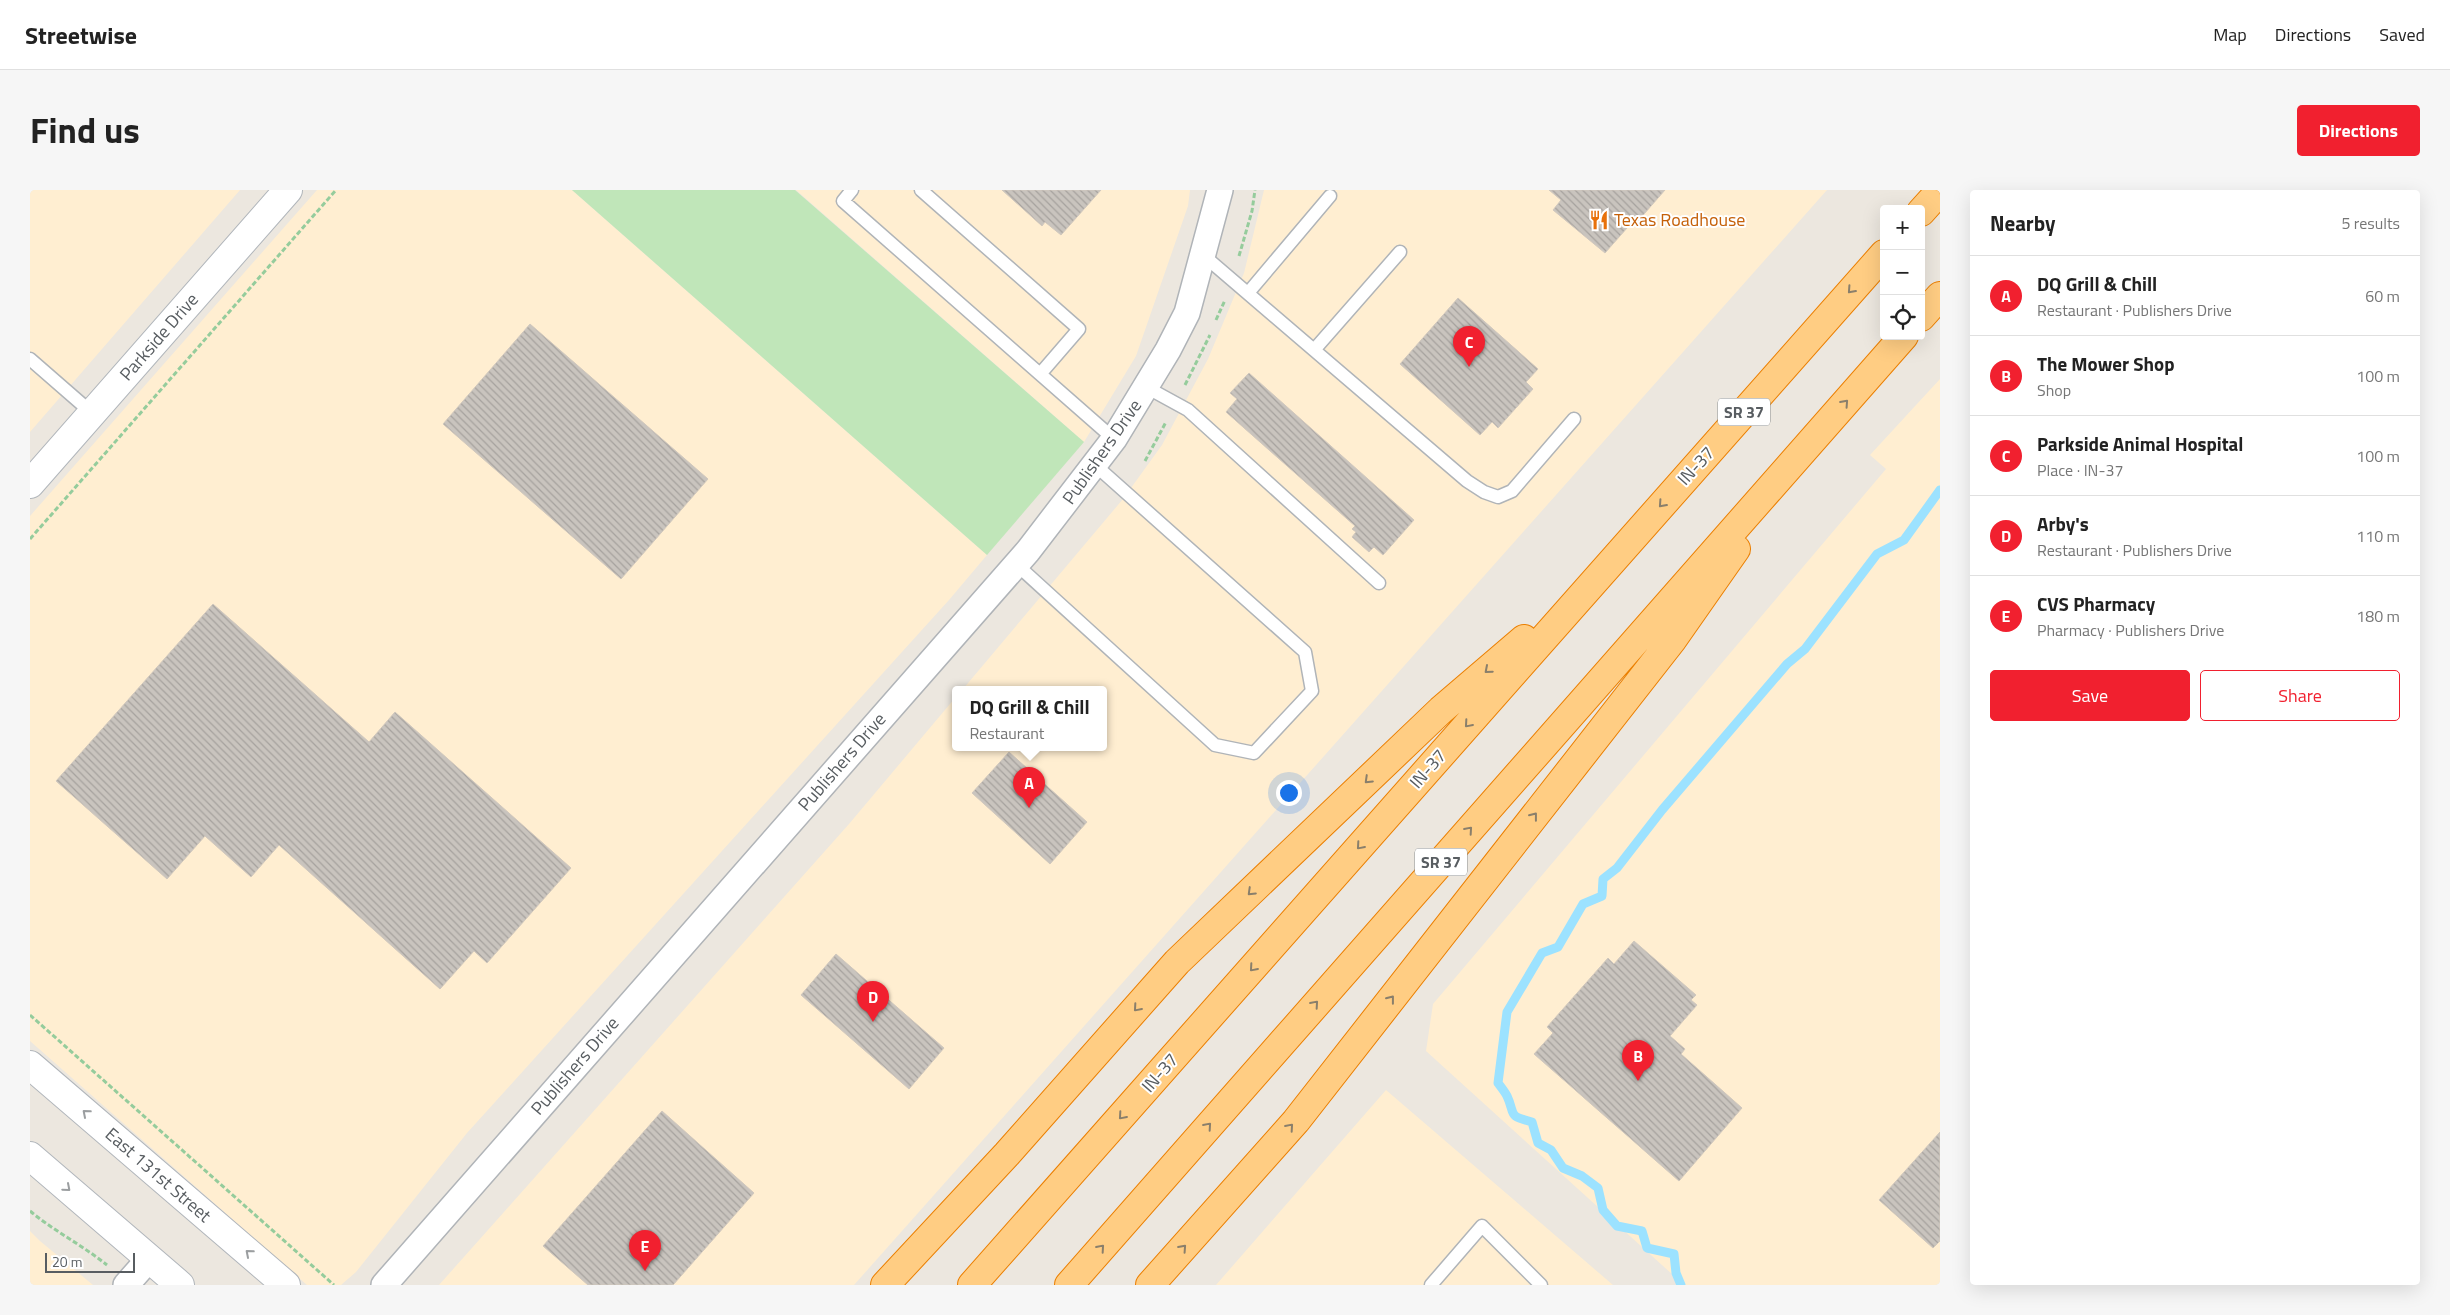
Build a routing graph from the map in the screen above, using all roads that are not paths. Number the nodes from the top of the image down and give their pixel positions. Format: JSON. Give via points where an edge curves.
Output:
{"nodes":[{"id":1,"x":288,"y":190,"type":"edge"},
{"id":2,"x":852,"y":190,"type":"edge"},
{"id":3,"x":921,"y":190,"type":"edge"},
{"id":4,"x":1220,"y":190,"type":"edge"},
{"id":5,"x":1330,"y":196,"type":"dead end"},
{"id":6,"x":1400,"y":252,"type":"dead end"},
{"id":7,"x":1203,"y":255,"type":"junction"},
{"id":8,"x":1880,"y":258,"type":"edge"},
{"id":9,"x":1248,"y":294,"type":"junction"},
{"id":10,"x":1940,"y":296,"type":"edge"},
{"id":11,"x":1925,"y":313,"type":"edge"},
{"id":12,"x":1900,"y":340,"type":"edge"},
{"id":13,"x":1314,"y":350,"type":"junction"},
{"id":14,"x":30,"y":358,"type":"edge"},
{"id":15,"x":1041,"y":373,"type":"junction"},
{"id":16,"x":1146,"y":387,"type":"junction"},
{"id":17,"x":92,"y":413,"type":"junction"},
{"id":18,"x":1574,"y":419,"type":"dead end"},
{"id":19,"x":1114,"y":439,"type":"junction"},
{"id":20,"x":1812,"y":439,"type":"junction"},
{"id":21,"x":1095,"y":464,"type":"junction"},
{"id":22,"x":30,"y":484,"type":"edge"},
{"id":23,"x":1016,"y":564,"type":"junction"},
{"id":24,"x":1604,"y":569,"type":"junction"},
{"id":25,"x":1379,"y":583,"type":"dead end"},
{"id":26,"x":30,"y":1065,"type":"edge"},
{"id":27,"x":30,"y":1156,"type":"edge"},
{"id":28,"x":149,"y":1259,"type":"junction"},
{"id":29,"x":126,"y":1285,"type":"edge"},
{"id":30,"x":180,"y":1285,"type":"edge"},
{"id":31,"x":286,"y":1285,"type":"edge"},
{"id":32,"x":384,"y":1285,"type":"edge"},
{"id":33,"x":885,"y":1285,"type":"edge"},
{"id":34,"x":972,"y":1285,"type":"edge"},
{"id":35,"x":1069,"y":1285,"type":"edge"},
{"id":36,"x":1150,"y":1285,"type":"edge"},
{"id":37,"x":1431,"y":1285,"type":"edge"},
{"id":38,"x":1541,"y":1285,"type":"edge"}],
"edges":[{"from":1,"to":17,"type":"street","name":"Parkside Drive"},
{"from":2,"to":15,"type":"lane","via":[[843,201]]},
{"from":3,"to":15,"type":"lane","via":[[1079,329]]},
{"from":4,"to":7,"type":"street","name":"Publishers Drive"},
{"from":5,"to":9,"type":"lane"},
{"from":6,"to":13,"type":"lane"},
{"from":7,"to":9,"type":"lane"},
{"from":7,"to":16,"type":"street","name":"Publishers Drive","via":[[1187,313]]},
{"from":8,"to":24,"type":"highway","name":"IN-37","number":"SR 37","one_way":true},
{"from":9,"to":13,"type":"lane"},
{"from":10,"to":11,"type":"highway"},
{"from":20,"to":12,"type":"highway","number":"SR 37","one_way":true},
{"from":13,"to":18,"type":"lane","via":[[1467,481],[1498,497],[1512,492]]},
{"from":14,"to":17,"type":"lane"},
{"from":15,"to":19,"type":"lane"},
{"from":16,"to":19,"type":"street","name":"Publishers Drive"},
{"from":16,"to":25,"type":"lane","via":[[1188,410]]},
{"from":17,"to":22,"type":"street","name":"Parkside Drive"},
{"from":19,"to":21,"type":"street","name":"Publishers Drive"},
{"from":35,"to":20,"type":"highway","number":"SR 37","one_way":true},
{"from":36,"to":20,"type":"highway","one_way":true,"via":[[1296,1121],[1667,647]]},
{"from":21,"to":23,"type":"street","name":"Publishers Drive"},
{"from":21,"to":23,"type":"lane","via":[[1305,652],[1312,691],[1254,753],[1215,745]]},
{"from":23,"to":32,"type":"street","name":"Publishers Drive"},
{"from":24,"to":33,"type":"highway","one_way":true,"via":[[1442,710],[1177,962],[1007,1154]]},
{"from":24,"to":34,"type":"highway","name":"IN-37","number":"SR 37","one_way":true},
{"from":31,"to":26,"type":"street","name":"East 131st Street","one_way":true},
{"from":27,"to":28,"type":"street","one_way":true},
{"from":28,"to":29,"type":"street"},
{"from":28,"to":30,"type":"street"},
{"from":37,"to":38,"type":"lane","via":[[1482,1226]]}]}
